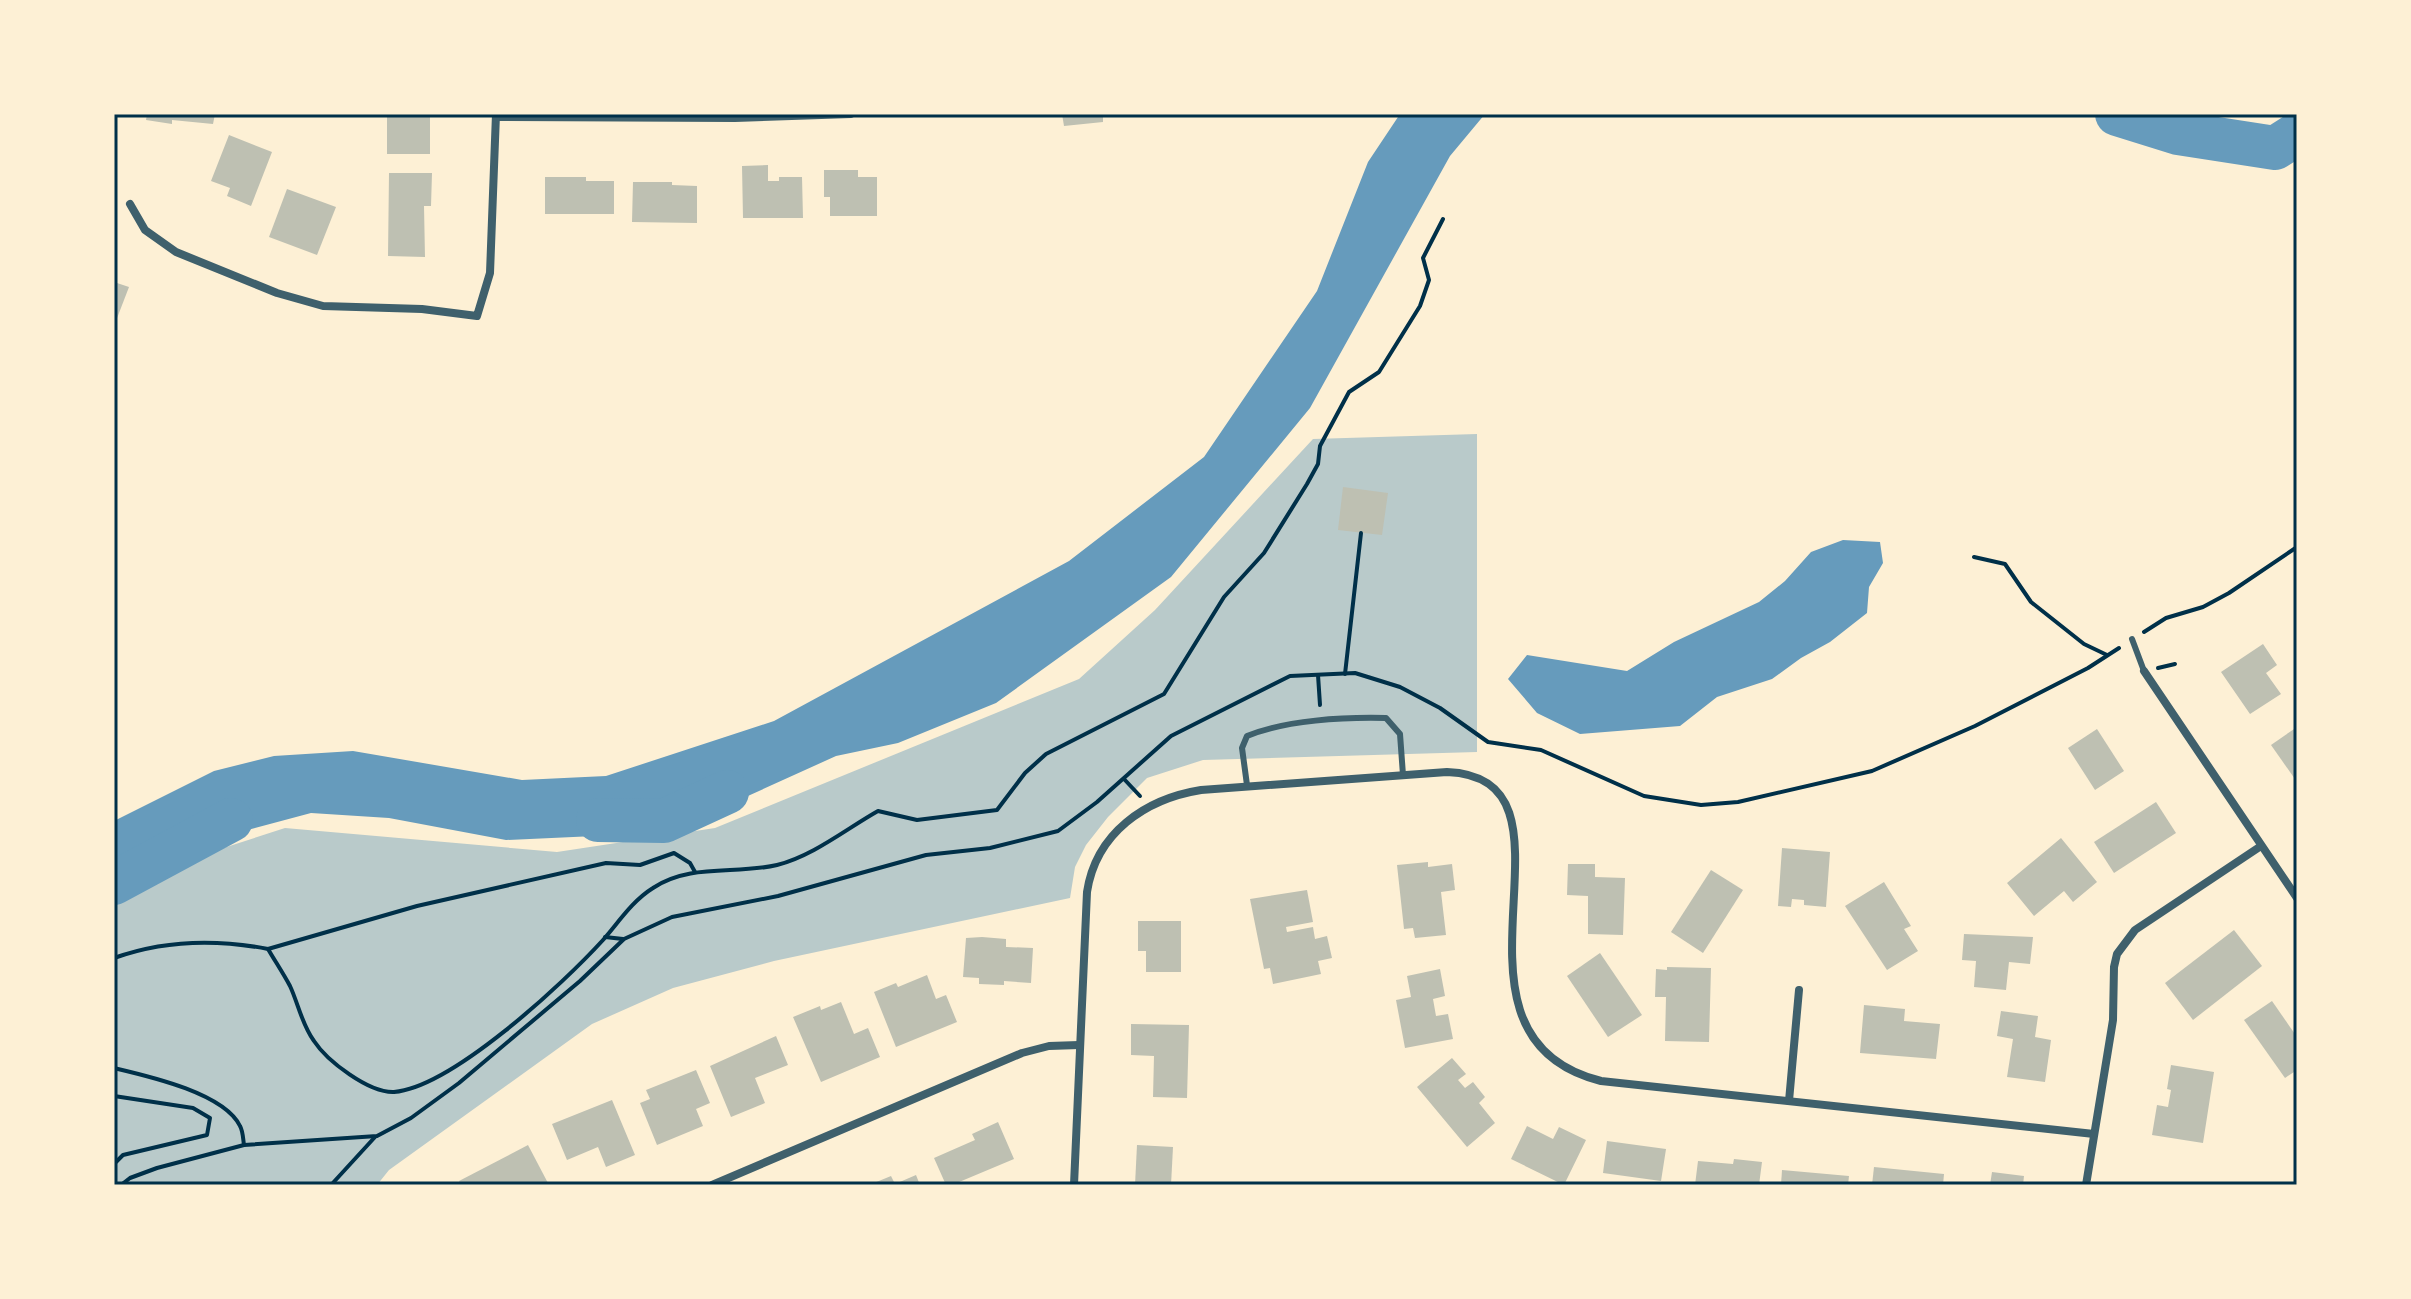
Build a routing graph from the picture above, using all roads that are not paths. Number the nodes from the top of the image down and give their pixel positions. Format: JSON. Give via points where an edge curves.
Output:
{"nodes":[{"id":1,"x":851,"y":114,"type":"edge"},
{"id":2,"x":496,"y":115,"type":"edge"},
{"id":3,"x":130,"y":204,"type":"dead end"},
{"id":4,"x":2132,"y":639,"type":"road end"},
{"id":5,"x":2144,"y":671,"type":"joint"},
{"id":6,"x":1403,"y":775,"type":"junction"},
{"id":7,"x":1247,"y":785,"type":"junction"},
{"id":8,"x":2261,"y":846,"type":"junction"},
{"id":9,"x":2297,"y":898,"type":"edge"},
{"id":10,"x":1799,"y":990,"type":"dead end"},
{"id":11,"x":1079,"y":1045,"type":"junction"},
{"id":12,"x":1789,"y":1101,"type":"junction"},
{"id":13,"x":2094,"y":1134,"type":"junction"},
{"id":14,"x":712,"y":1185,"type":"edge"},
{"id":15,"x":1074,"y":1185,"type":"edge"},
{"id":16,"x":2086,"y":1185,"type":"edge"}],
"edges":[{"from":1,"to":2,"type":"street"},
{"from":2,"to":3,"type":"street","via":[[490,273],[477,316],[323,306],[277,293],[176,252],[145,230]]},
{"from":4,"to":5,"type":"lane"},
{"from":5,"to":8,"type":"street"},
{"from":6,"to":7,"type":"street"},
{"from":6,"to":7,"type":"lane","via":[[1400,734],[1386,718],[1321,722],[1269,727],[1247,736],[1242,748]]},
{"from":6,"to":12,"type":"street","via":[[1469,774],[1500,794],[1512,819],[1515,846],[1514,992],[1523,1022],[1550,1057],[1601,1081]]},
{"from":7,"to":11,"type":"street","via":[[1183,793],[1150,806],[1107,842],[1090,874]]},
{"from":8,"to":9,"type":"street"},
{"from":8,"to":13,"type":"street","via":[[2125,941],[2114,967],[2113,1020]]},
{"from":10,"to":12,"type":"street"},
{"from":11,"to":14,"type":"street","via":[[1022,1053]]},
{"from":11,"to":15,"type":"street"},
{"from":12,"to":13,"type":"street"},
{"from":13,"to":16,"type":"street"}]}
